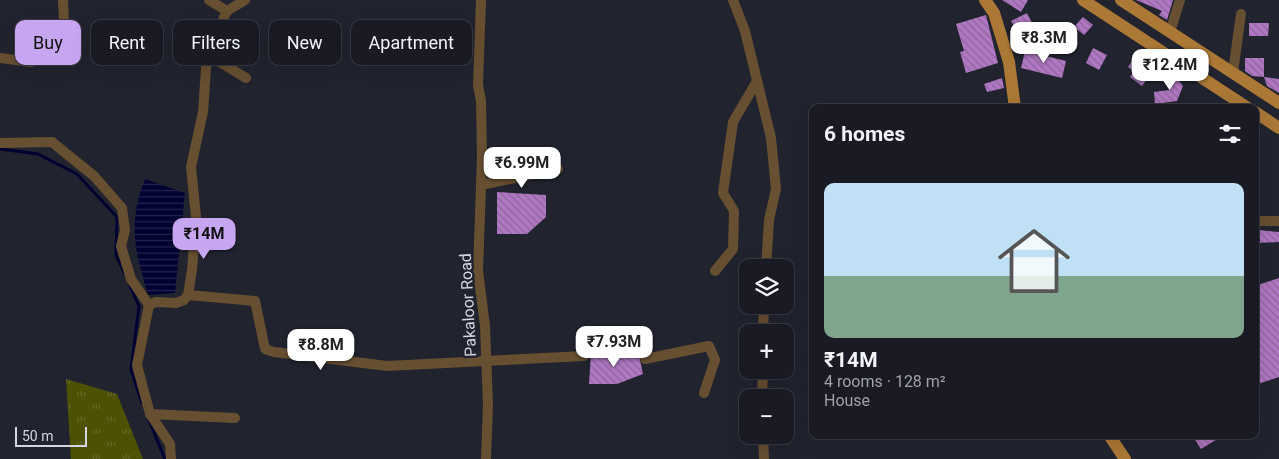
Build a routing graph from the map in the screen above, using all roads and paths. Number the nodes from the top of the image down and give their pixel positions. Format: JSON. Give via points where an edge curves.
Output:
{"nodes":[{"id":1,"x":62,"y":0,"type":"edge"},
{"id":2,"x":210,"y":0,"type":"edge"},
{"id":3,"x":245,"y":0,"type":"edge"},
{"id":4,"x":481,"y":0,"type":"edge"},
{"id":5,"x":733,"y":0,"type":"edge"},
{"id":6,"x":985,"y":0,"type":"edge"},
{"id":7,"x":993,"y":0,"type":"edge"},
{"id":8,"x":1083,"y":0,"type":"edge"},
{"id":9,"x":1121,"y":0,"type":"edge"},
{"id":10,"x":1180,"y":0,"type":"edge"},
{"id":11,"x":227,"y":11,"type":"junction"},
{"id":12,"x":994,"y":13,"type":"junction"},
{"id":13,"x":1241,"y":14,"type":"dead end"},
{"id":14,"x":223,"y":20,"type":"edge"},
{"id":15,"x":1170,"y":32,"type":"junction"},
{"id":16,"x":0,"y":58,"type":"edge"},
{"id":17,"x":206,"y":65,"type":"edge"},
{"id":18,"x":225,"y":65,"type":"edge"},
{"id":19,"x":1233,"y":72,"type":"junction"},
{"id":20,"x":246,"y":78,"type":"dead end"},
{"id":21,"x":757,"y":80,"type":"junction"},
{"id":22,"x":1279,"y":103,"type":"edge"},
{"id":23,"x":1014,"y":104,"type":"edge"},
{"id":24,"x":1242,"y":104,"type":"edge"},
{"id":25,"x":1259,"y":115,"type":"edge"},
{"id":26,"x":1279,"y":128,"type":"edge"},
{"id":27,"x":0,"y":143,"type":"edge"},
{"id":28,"x":558,"y":169,"type":"dead end"},
{"id":29,"x":481,"y":185,"type":"junction"},
{"id":30,"x":1259,"y":221,"type":"edge"},
{"id":31,"x":1279,"y":221,"type":"edge"},
{"id":32,"x":767,"y":259,"type":"edge"},
{"id":33,"x":716,"y":270,"type":"dead end"},
{"id":34,"x":188,"y":295,"type":"junction"},
{"id":35,"x":148,"y":305,"type":"junction"},
{"id":36,"x":486,"y":359,"type":"junction"},
{"id":37,"x":704,"y":393,"type":"dead end"},
{"id":38,"x":150,"y":414,"type":"junction"},
{"id":39,"x":235,"y":418,"type":"dead end"},
{"id":40,"x":1112,"y":439,"type":"edge"},
{"id":41,"x":763,"y":444,"type":"edge"},
{"id":42,"x":171,"y":459,"type":"edge"},
{"id":43,"x":486,"y":459,"type":"edge"},
{"id":44,"x":764,"y":459,"type":"edge"},
{"id":45,"x":1125,"y":459,"type":"edge"}],
"edges":[{"from":1,"to":16,"type":"street","via":[[64,22],[41,58],[31,62]]},
{"from":2,"to":11,"type":"street"},
{"from":3,"to":11,"type":"street"},
{"from":4,"to":29,"type":"street","name":"Pakaloor Road","via":[[478,85],[481,101]]},
{"from":5,"to":21,"type":"street","via":[[745,31]]},
{"from":6,"to":12,"type":"main road"},
{"from":7,"to":12,"type":"street"},
{"from":8,"to":24,"type":"main road"},
{"from":9,"to":15,"type":"main road"},
{"from":10,"to":15,"type":"street"},
{"from":11,"to":14,"type":"street"},
{"from":12,"to":23,"type":"main road","via":[[1009,62]]},
{"from":13,"to":19,"type":"street"},
{"from":15,"to":19,"type":"main road"},
{"from":17,"to":34,"type":"street","via":[[203,112],[191,167],[196,217]]},
{"from":18,"to":20,"type":"street"},
{"from":19,"to":22,"type":"main road"},
{"from":21,"to":32,"type":"street","via":[[771,138],[776,189],[769,220]]},
{"from":21,"to":33,"type":"street","via":[[733,122],[723,193],[734,211],[733,250]]},
{"from":25,"to":26,"type":"main road"},
{"from":27,"to":35,"type":"street","via":[[52,142],[94,176],[122,208],[125,230],[121,246],[131,279]]},
{"from":28,"to":29,"type":"street"},
{"from":29,"to":36,"type":"street","name":"Pakaloor Road","via":[[478,271]]},
{"from":30,"to":31,"type":"street"},
{"from":34,"to":35,"type":"street","via":[[176,303]]},
{"from":34,"to":36,"type":"street","via":[[255,301],[266,349],[274,352],[387,366]]},
{"from":35,"to":38,"type":"street","via":[[137,365]]},
{"from":36,"to":37,"type":"street","via":[[584,356],[585,347],[645,344],[644,359],[709,346],[715,360]]},
{"from":36,"to":43,"type":"street","name":"Pakaloor Road"},
{"from":38,"to":39,"type":"street"},
{"from":38,"to":42,"type":"street","via":[[170,444]]},
{"from":40,"to":45,"type":"main road"},
{"from":41,"to":44,"type":"street"}]}
